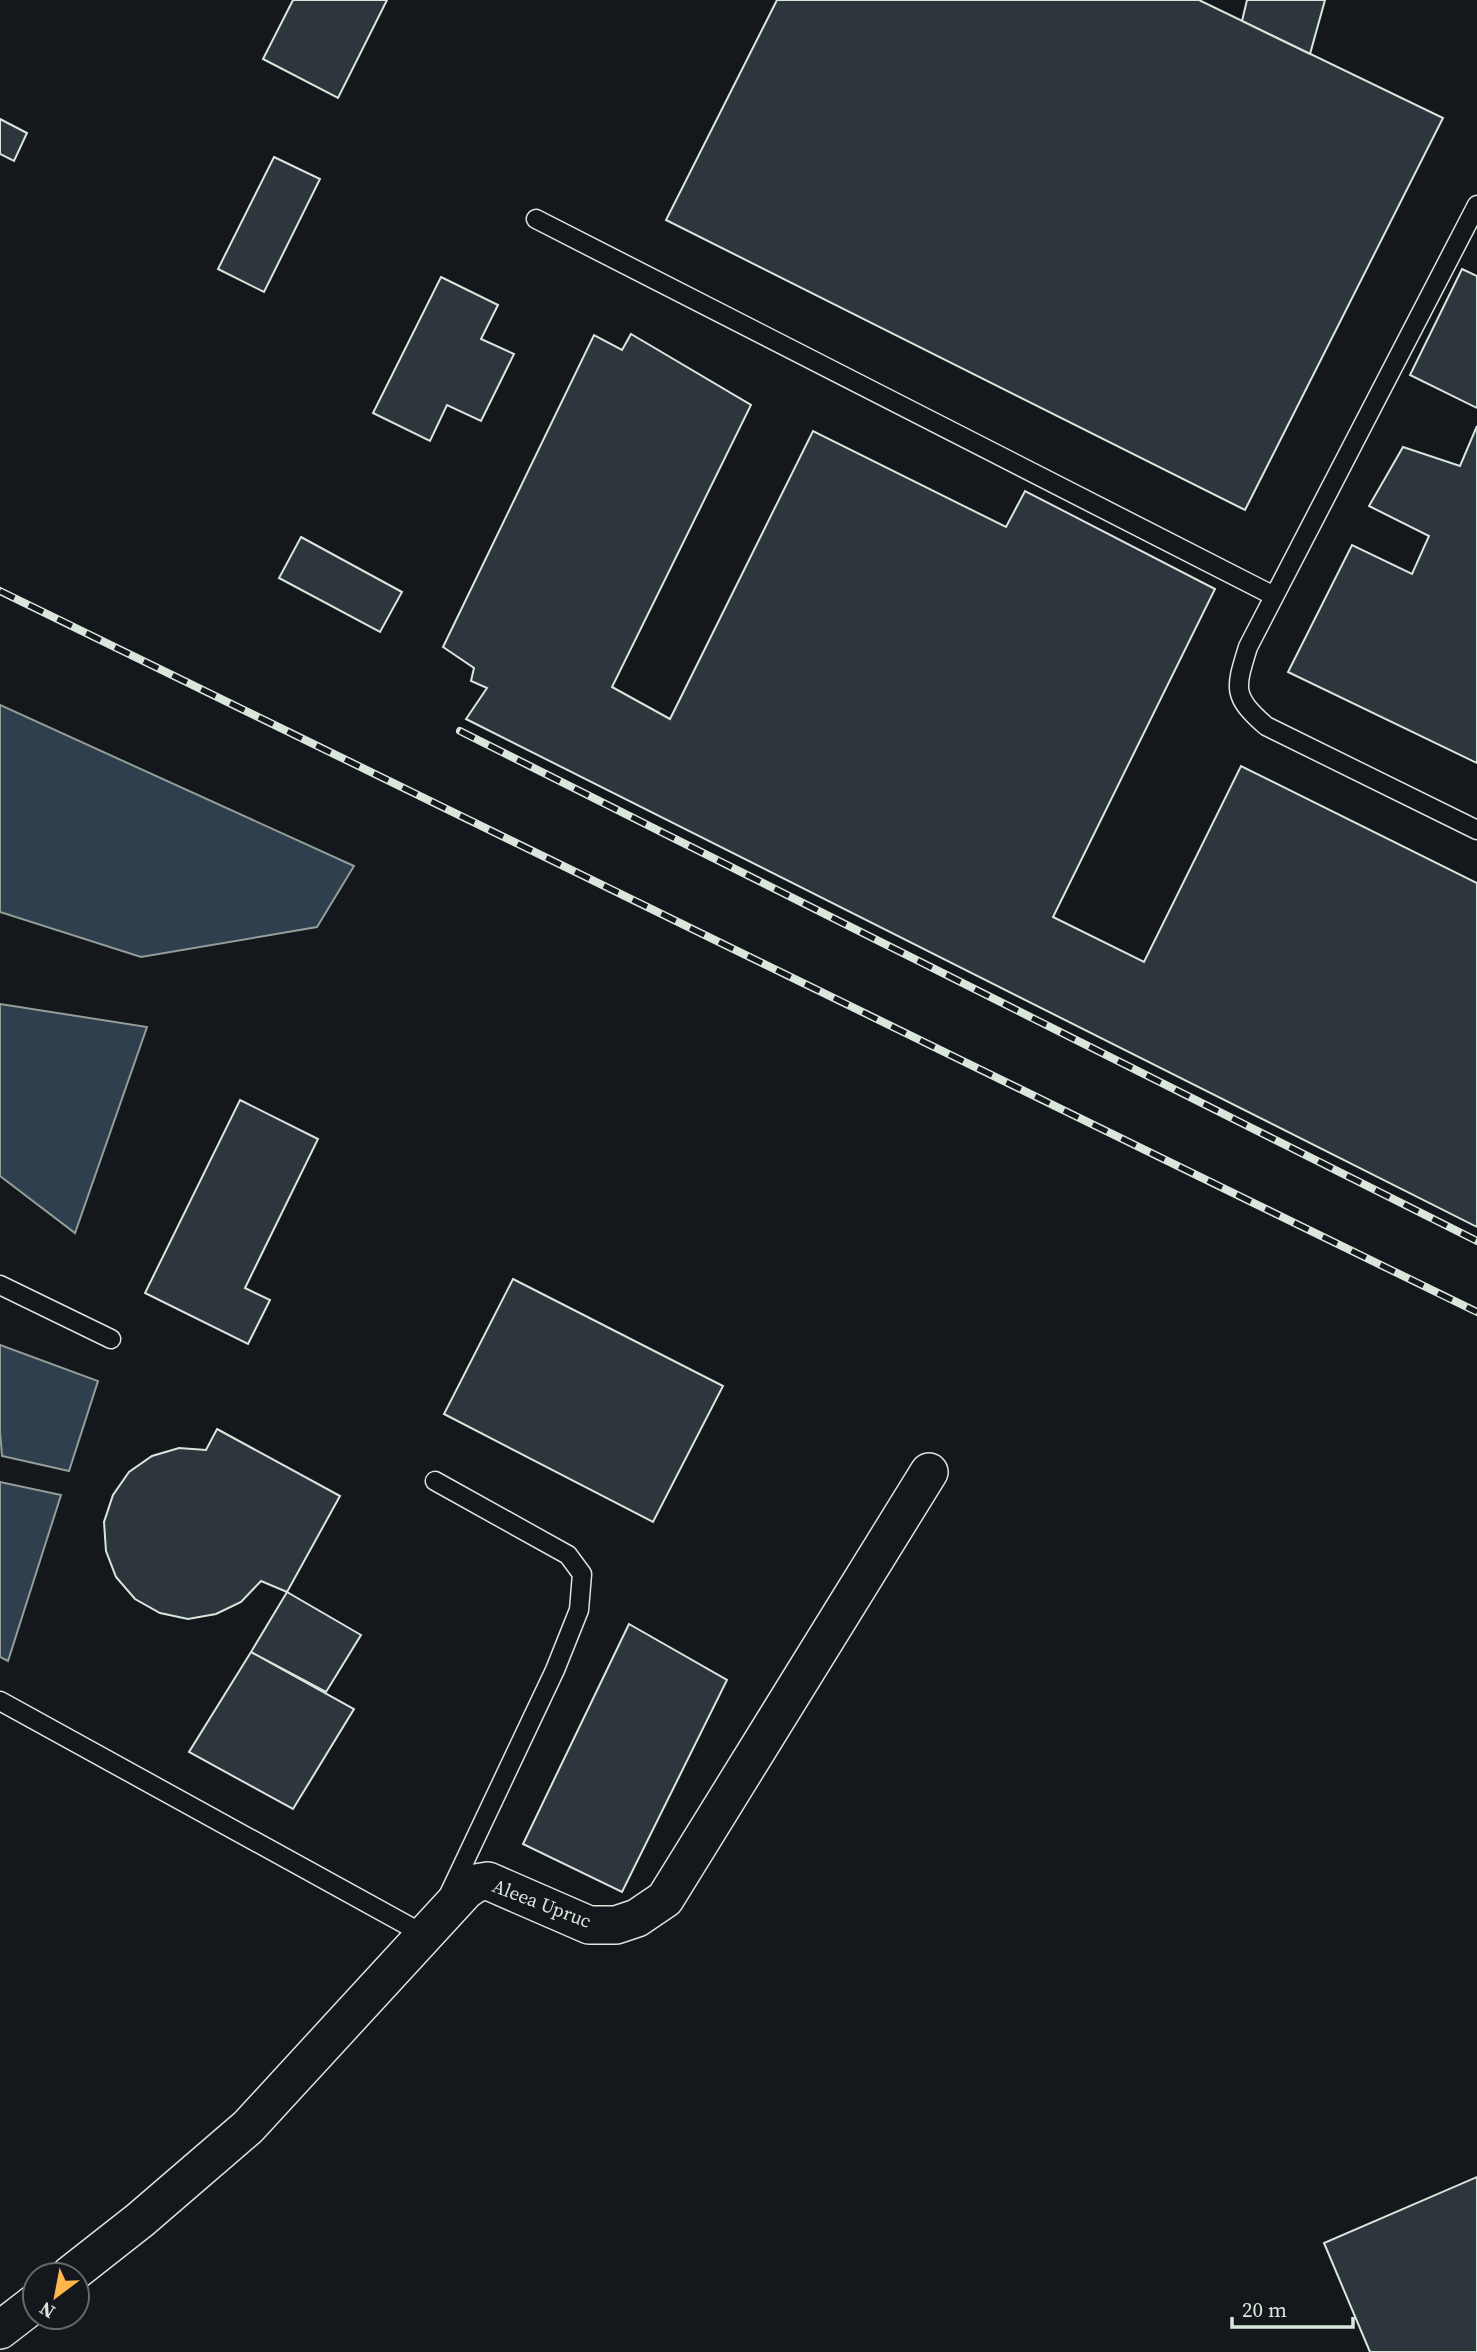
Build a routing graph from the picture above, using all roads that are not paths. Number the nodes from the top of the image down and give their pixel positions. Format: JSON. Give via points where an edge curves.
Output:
{"nodes":[{"id":1,"x":1477,"y":207,"type":"edge"},
{"id":2,"x":536,"y":219,"type":"dead end"},
{"id":3,"x":1477,"y":228,"type":"edge"},
{"id":4,"x":1274,"y":596,"type":"junction"},
{"id":5,"x":1477,"y":830,"type":"edge"},
{"id":6,"x":0,"y":1285,"type":"edge"},
{"id":7,"x":111,"y":1339,"type":"dead end"},
{"id":8,"x":929,"y":1472,"type":"dead end"},
{"id":9,"x":435,"y":1480,"type":"dead end"},
{"id":10,"x":0,"y":1701,"type":"edge"},
{"id":11,"x":430,"y":1929,"type":"junction"},
{"id":12,"x":88,"y":2261,"type":"edge"},
{"id":13,"x":21,"y":2314,"type":"edge"},
{"id":14,"x":0,"y":2330,"type":"edge"}],
"edges":[{"from":1,"to":3,"type":"lane"},
{"from":1,"to":4,"type":"lane"},
{"from":2,"to":4,"type":"lane"},
{"from":4,"to":5,"type":"lane","via":[[1238,678],[1238,693],[1248,710],[1266,726]]},
{"from":6,"to":7,"type":"lane"},
{"from":8,"to":11,"type":"street","name":"Aleea Upruc","via":[[665,1899],[637,1918],[589,1926],[488,1881],[475,1883]]},
{"from":9,"to":11,"type":"lane","via":[[568,1555],[582,1574],[579,1610],[555,1670]]},
{"from":10,"to":11,"type":"lane"},
{"from":11,"to":12,"type":"street","name":"Aleea Upruc","via":[[248,2127]]},
{"from":13,"to":14,"type":"street"}]}
